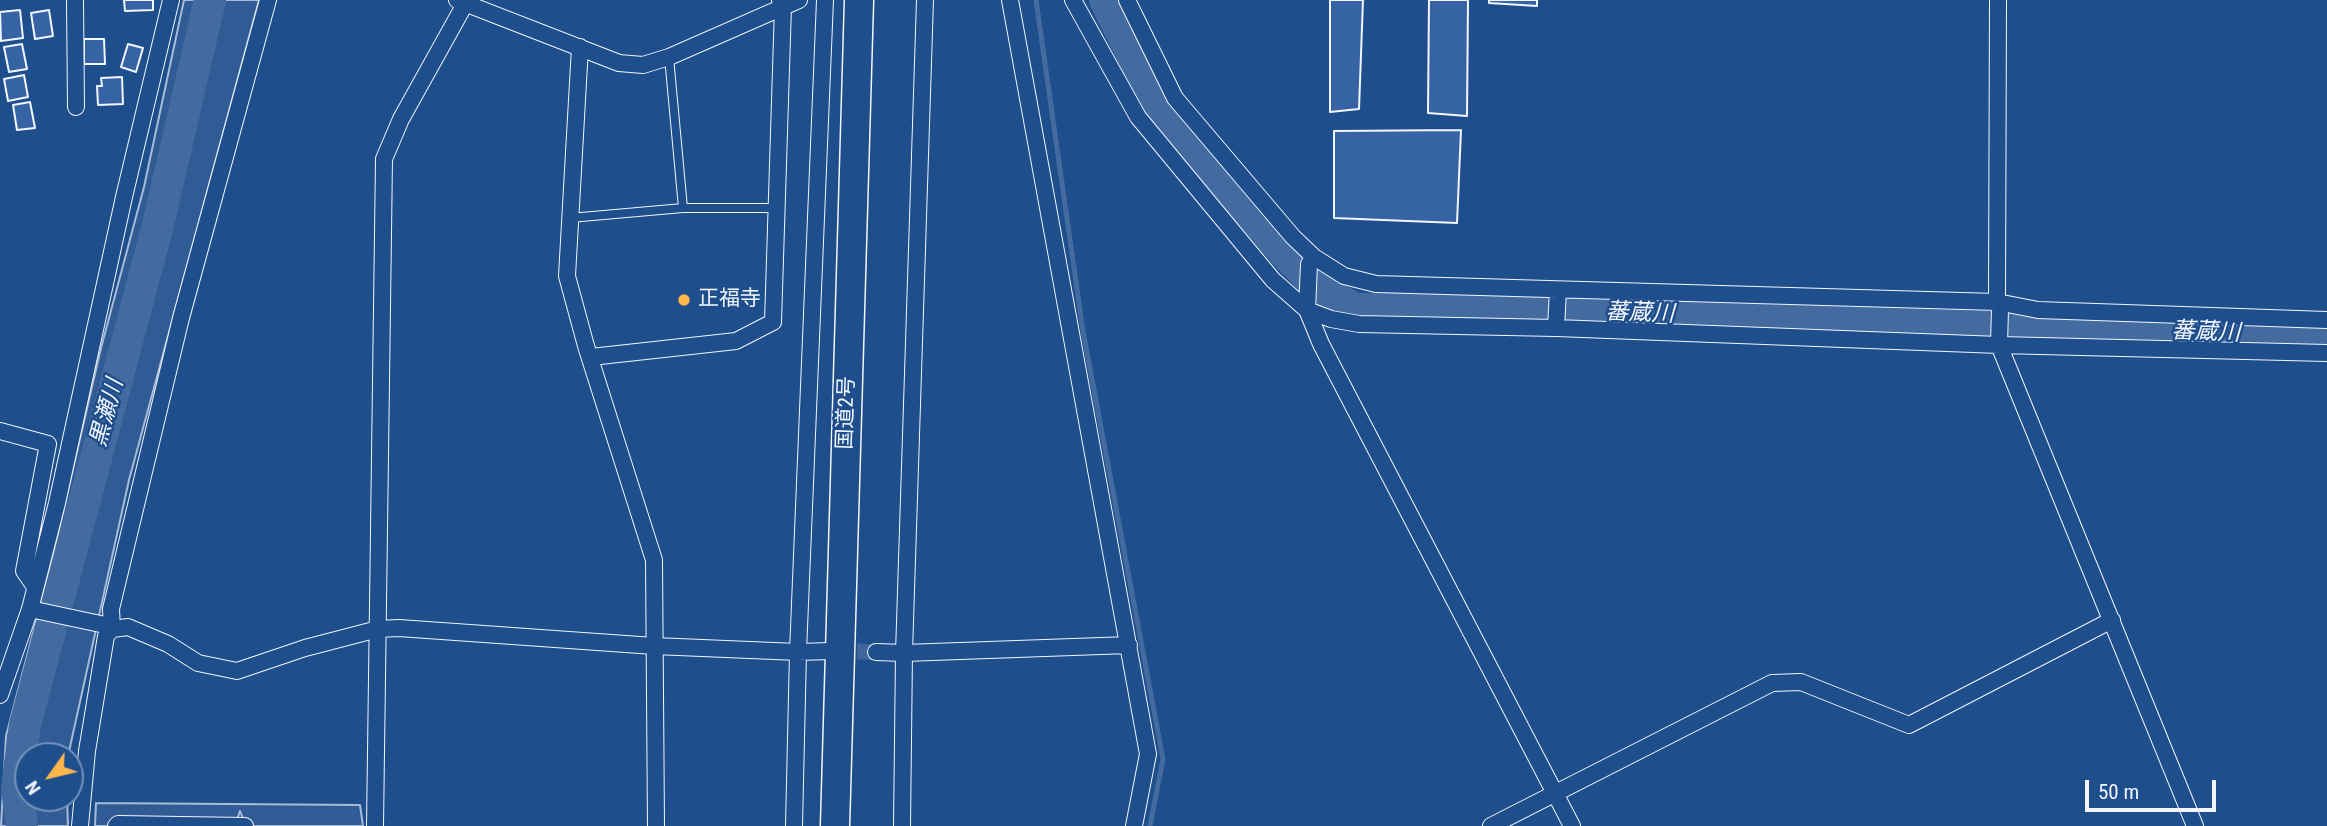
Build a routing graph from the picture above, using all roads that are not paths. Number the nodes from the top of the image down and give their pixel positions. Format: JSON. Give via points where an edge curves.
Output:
{"nodes":[{"id":1,"x":75,"y":0,"type":"edge"},
{"id":2,"x":171,"y":0,"type":"edge"},
{"id":3,"x":268,"y":0,"type":"edge"},
{"id":4,"x":799,"y":0,"type":"edge"},
{"id":5,"x":825,"y":0,"type":"edge"},
{"id":6,"x":859,"y":0,"type":"edge"},
{"id":7,"x":925,"y":0,"type":"edge"},
{"id":8,"x":1010,"y":0,"type":"edge"},
{"id":9,"x":1073,"y":0,"type":"edge"},
{"id":10,"x":1128,"y":0,"type":"edge"},
{"id":11,"x":1998,"y":0,"type":"edge"},
{"id":12,"x":461,"y":2,"type":"edge"},
{"id":13,"x":782,"y":3,"type":"edge"},
{"id":14,"x":580,"y":47,"type":"junction"},
{"id":15,"x":669,"y":57,"type":"junction"},
{"id":16,"x":75,"y":107,"type":"dead end"},
{"id":17,"x":683,"y":208,"type":"junction"},
{"id":18,"x":778,"y":208,"type":"junction"},
{"id":19,"x":570,"y":218,"type":"junction"},
{"id":20,"x":1311,"y":261,"type":"junction"},
{"id":21,"x":1557,"y":293,"type":"junction"},
{"id":22,"x":1998,"y":306,"type":"junction"},
{"id":23,"x":1307,"y":309,"type":"junction"},
{"id":24,"x":2327,"y":320,"type":"edge"},
{"id":25,"x":1556,"y":328,"type":"junction"},
{"id":26,"x":1999,"y":345,"type":"junction"},
{"id":27,"x":2327,"y":352,"type":"edge"},
{"id":28,"x":591,"y":357,"type":"junction"},
{"id":29,"x":0,"y":431,"type":"edge"},
{"id":30,"x":35,"y":587,"type":"junction"},
{"id":31,"x":33,"y":610,"type":"junction"},
{"id":32,"x":2112,"y":620,"type":"junction"},
{"id":33,"x":109,"y":627,"type":"junction"},
{"id":34,"x":378,"y":629,"type":"junction"},
{"id":35,"x":1129,"y":645,"type":"junction"},
{"id":36,"x":654,"y":646,"type":"junction"},
{"id":37,"x":831,"y":651,"type":"tunnel mouth"},
{"id":38,"x":799,"y":652,"type":"junction"},
{"id":39,"x":876,"y":652,"type":"tunnel mouth"},
{"id":40,"x":904,"y":653,"type":"junction"},
{"id":41,"x":0,"y":695,"type":"edge"},
{"id":42,"x":1554,"y":793,"type":"junction"},
{"id":43,"x":80,"y":826,"type":"edge"},
{"id":44,"x":116,"y":826,"type":"edge"},
{"id":45,"x":245,"y":826,"type":"edge"},
{"id":46,"x":375,"y":826,"type":"edge"},
{"id":47,"x":656,"y":826,"type":"edge"},
{"id":48,"x":794,"y":826,"type":"edge"},
{"id":49,"x":835,"y":826,"type":"edge"},
{"id":50,"x":902,"y":826,"type":"edge"},
{"id":51,"x":1134,"y":826,"type":"edge"},
{"id":52,"x":1491,"y":826,"type":"edge"},
{"id":53,"x":1572,"y":826,"type":"edge"},
{"id":54,"x":2195,"y":826,"type":"edge"}],
"edges":[{"from":1,"to":16,"type":"street"},
{"from":2,"to":30,"type":"street"},
{"from":3,"to":33,"type":"street","via":[[181,318]]},
{"from":4,"to":13,"type":"street"},
{"from":5,"to":38,"type":"street"},
{"from":6,"to":49,"type":"highway","name":"国道2号"},
{"from":7,"to":40,"type":"street"},
{"from":8,"to":35,"type":"street"},
{"from":9,"to":23,"type":"street","via":[[1138,117],[1273,280]]},
{"from":10,"to":20,"type":"street","via":[[1175,98]]},
{"from":11,"to":22,"type":"street"},
{"from":12,"to":14,"type":"street"},
{"from":12,"to":34,"type":"street","via":[[384,159]]},
{"from":13,"to":15,"type":"street"},
{"from":13,"to":18,"type":"street"},
{"from":14,"to":15,"type":"street","via":[[619,63],[643,65]]},
{"from":14,"to":19,"type":"street"},
{"from":15,"to":17,"type":"lane"},
{"from":17,"to":18,"type":"lane"},
{"from":17,"to":19,"type":"lane"},
{"from":18,"to":28,"type":"street","via":[[774,322],[736,341]]},
{"from":19,"to":28,"type":"street","via":[[567,276]]},
{"from":20,"to":21,"type":"street","via":[[1376,284]]},
{"from":20,"to":23,"type":"street"},
{"from":21,"to":22,"type":"street"},
{"from":21,"to":25,"type":"street"},
{"from":22,"to":24,"type":"street"},
{"from":22,"to":26,"type":"street"},
{"from":23,"to":25,"type":"street","via":[[1359,324]]},
{"from":23,"to":42,"type":"street"},
{"from":25,"to":26,"type":"street"},
{"from":26,"to":27,"type":"street"},
{"from":26,"to":32,"type":"street"},
{"from":28,"to":36,"type":"street","via":[[654,560]]},
{"from":29,"to":30,"type":"street","via":[[47,444],[24,571]]},
{"from":30,"to":31,"type":"street"},
{"from":31,"to":33,"type":"street"},
{"from":31,"to":41,"type":"street"},
{"from":32,"to":42,"type":"street","via":[[1909,725],[1801,682],[1772,683]]},
{"from":32,"to":54,"type":"street"},
{"from":33,"to":34,"type":"street","via":[[128,626],[198,663],[237,671]]},
{"from":33,"to":43,"type":"street","via":[[87,751]]},
{"from":34,"to":36,"type":"street"},
{"from":34,"to":46,"type":"street"},
{"from":35,"to":40,"type":"street"},
{"from":35,"to":51,"type":"street","via":[[1148,754]]},
{"from":36,"to":38,"type":"street"},
{"from":36,"to":47,"type":"street"},
{"from":37,"to":38,"type":"street"},
{"from":38,"to":48,"type":"street"},
{"from":39,"to":40,"type":"street"},
{"from":40,"to":50,"type":"street"},
{"from":42,"to":52,"type":"street"},
{"from":42,"to":53,"type":"street"},
{"from":44,"to":45,"type":"street"}]}
